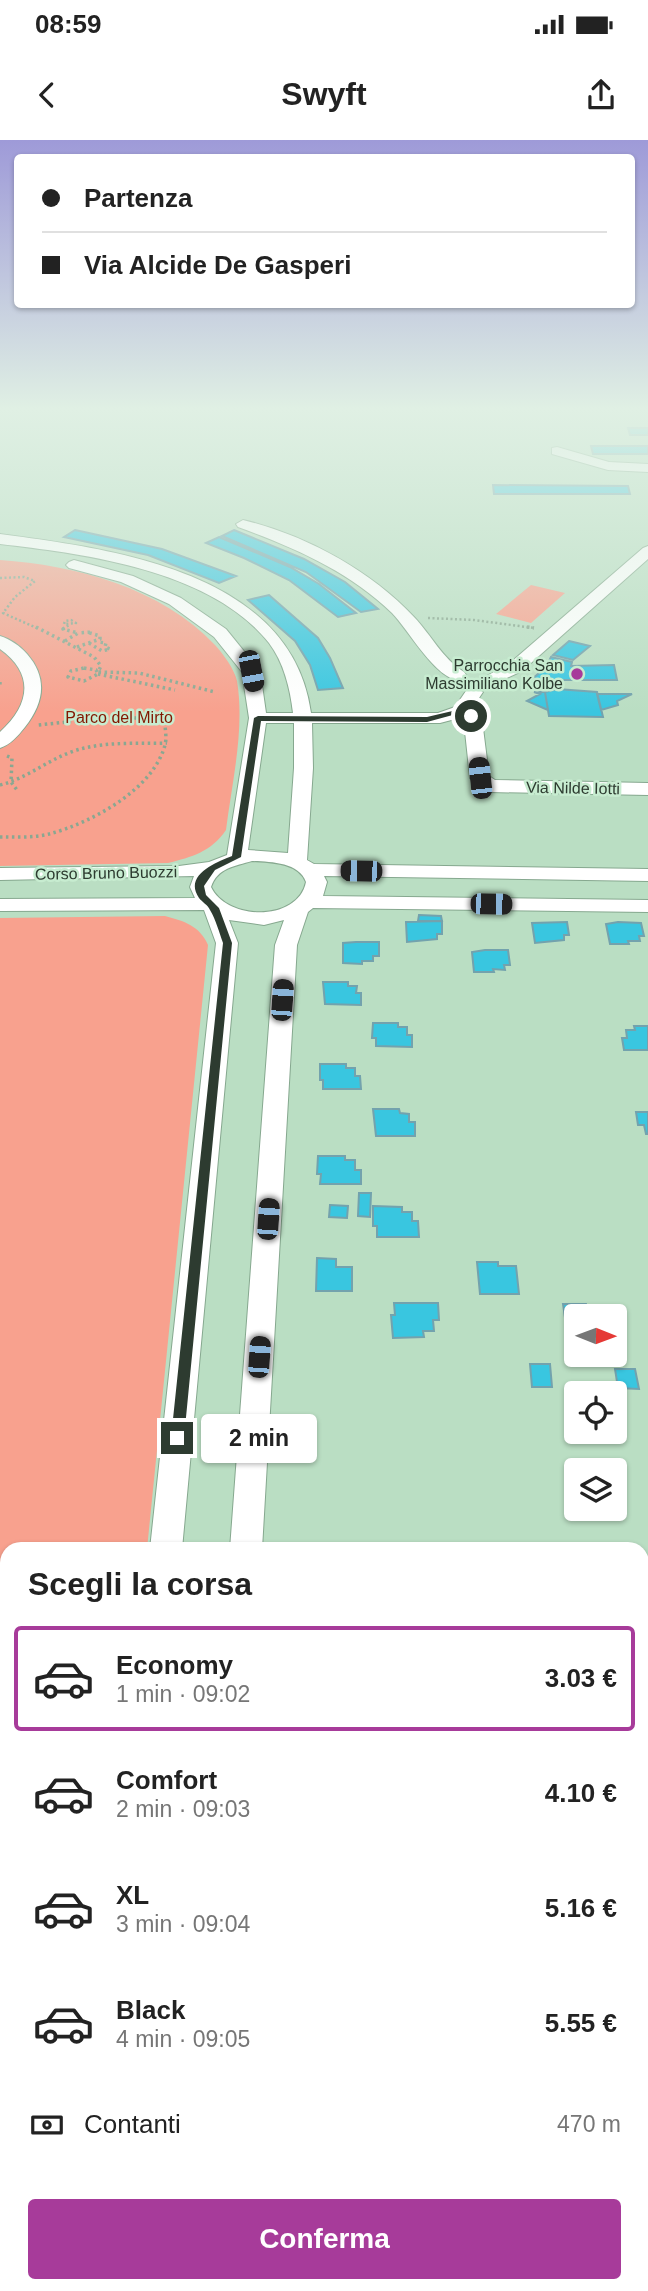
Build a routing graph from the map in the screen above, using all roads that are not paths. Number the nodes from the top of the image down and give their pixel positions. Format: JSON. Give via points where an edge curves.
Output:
{"nodes":[{"id":1,"x":243,"y":524,"type":"dead end"},
{"id":2,"x":0,"y":538,"type":"edge"},
{"id":3,"x":648,"y":551,"type":"edge"},
{"id":4,"x":0,"y":553,"type":"edge"},
{"id":5,"x":621,"y":574,"type":"junction"},
{"id":6,"x":640,"y":580,"type":"dead end"},
{"id":7,"x":0,"y":641,"type":"edge"},
{"id":8,"x":458,"y":676,"type":"junction"},
{"id":9,"x":492,"y":678,"type":"junction"},
{"id":10,"x":474,"y":692,"type":"junction"},
{"id":11,"x":461,"y":711,"type":"junction"},
{"id":12,"x":258,"y":718,"type":"junction"},
{"id":13,"x":303,"y":718,"type":"junction"},
{"id":14,"x":0,"y":742,"type":"edge"},
{"id":15,"x":648,"y":789,"type":"edge"},
{"id":16,"x":237,"y":857,"type":"junction"},
{"id":17,"x":303,"y":866,"type":"junction"},
{"id":18,"x":211,"y":868,"type":"junction"},
{"id":19,"x":0,"y":874,"type":"edge"},
{"id":20,"x":648,"y":875,"type":"edge"},
{"id":21,"x":0,"y":905,"type":"edge"},
{"id":22,"x":303,"y":905,"type":"junction"},
{"id":23,"x":211,"y":906,"type":"junction"},
{"id":24,"x":648,"y":906,"type":"edge"},
{"id":25,"x":167,"y":1542,"type":"edge"},
{"id":26,"x":246,"y":1542,"type":"edge"}],
"edges":[{"from":1,"to":8,"type":"street","via":[[354,574],[409,621],[443,666]]},
{"from":2,"to":13,"type":"street","via":[[121,558],[181,577],[233,604],[271,636],[286,658],[295,676]]},
{"from":3,"to":5,"type":"street"},
{"from":4,"to":12,"type":"street","via":[[93,569],[175,601],[220,633],[251,671]]},
{"from":5,"to":6,"type":"street"},
{"from":5,"to":9,"type":"street","via":[[516,667]]},
{"from":7,"to":14,"type":"street","via":[[29,666],[35,695],[20,726]]},
{"from":8,"to":9,"type":"street","via":[[479,673]]},
{"from":8,"to":10,"type":"street","via":[[453,681],[456,687]]},
{"from":9,"to":10,"type":"street","via":[[496,682],[492,688]]},
{"from":10,"to":11,"type":"street"},
{"from":11,"to":13,"type":"street","via":[[427,719]]},
{"from":11,"to":15,"type":"street","name":"Via Nilde Iotti","via":[[473,720],[483,782],[498,788]]},
{"from":12,"to":13,"type":"street"},
{"from":12,"to":16,"type":"street"},
{"from":13,"to":17,"type":"street"},
{"from":16,"to":17,"type":"street","via":[[268,855]]},
{"from":16,"to":18,"type":"street","name":"Corso Bruno Buozzi"},
{"from":17,"to":20,"type":"street"},
{"from":17,"to":22,"type":"street","via":[[316,880],[315,891]]},
{"from":18,"to":19,"type":"street","name":"Corso Bruno Buozzi"},
{"from":18,"to":23,"type":"street","via":[[200,886]]},
{"from":21,"to":23,"type":"street","name":"Corso Bruno Buozzi"},
{"from":22,"to":23,"type":"street","name":"Corso Bruno Buozzi","via":[[283,915],[246,918]]},
{"from":22,"to":24,"type":"street"},
{"from":22,"to":26,"type":"street","via":[[286,945]]},
{"from":23,"to":25,"type":"street","via":[[227,943]]}]}
